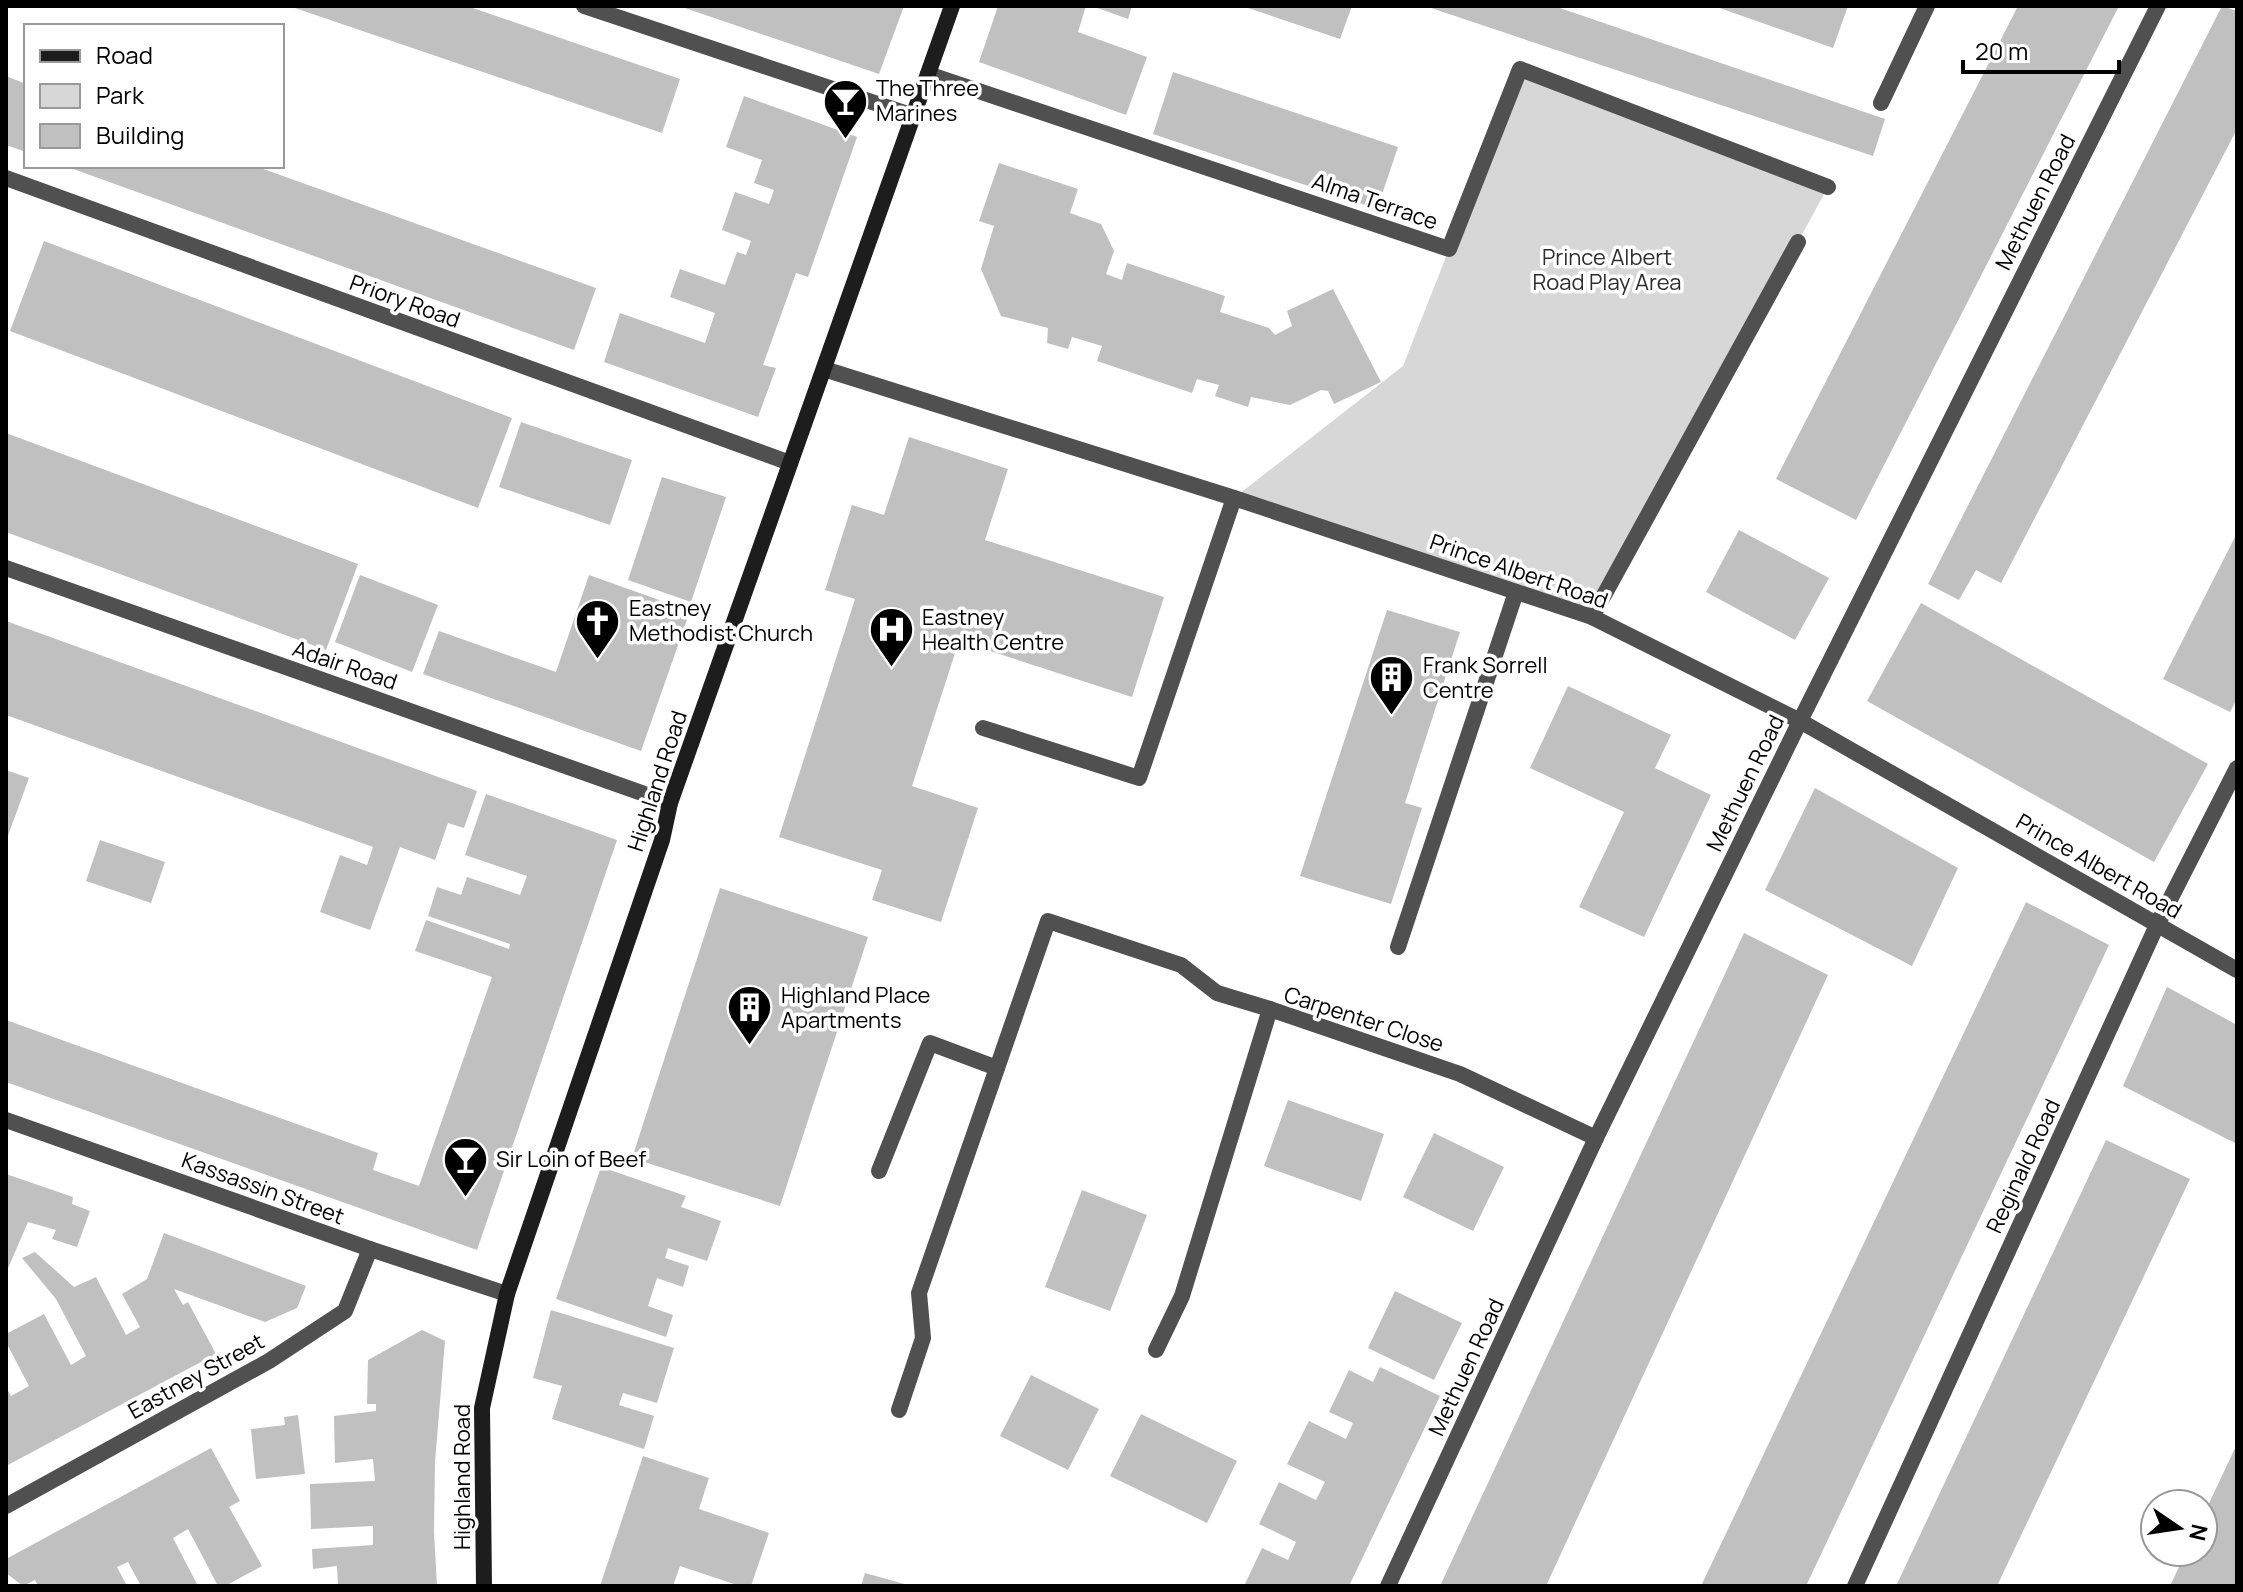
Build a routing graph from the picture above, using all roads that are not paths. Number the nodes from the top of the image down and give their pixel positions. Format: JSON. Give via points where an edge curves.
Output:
{"nodes":[{"id":1,"x":584,"y":6,"type":"edge"},
{"id":2,"x":952,"y":6,"type":"edge"},
{"id":3,"x":1927,"y":6,"type":"edge"},
{"id":4,"x":2158,"y":6,"type":"edge"},
{"id":5,"x":928,"y":74,"type":"junction"},
{"id":6,"x":1881,"y":103,"type":"dead end"},
{"id":7,"x":914,"y":116,"type":"junction"},
{"id":8,"x":6,"y":178,"type":"edge"},
{"id":9,"x":1828,"y":187,"type":"dead end"},
{"id":10,"x":1798,"y":242,"type":"dead end"},
{"id":11,"x":824,"y":369,"type":"junction"},
{"id":12,"x":790,"y":463,"type":"junction"},
{"id":13,"x":1234,"y":498,"type":"junction"},
{"id":14,"x":6,"y":568,"type":"edge"},
{"id":15,"x":1516,"y":592,"type":"junction"},
{"id":16,"x":1592,"y":617,"type":"junction"},
{"id":17,"x":1800,"y":721,"type":"junction"},
{"id":18,"x":983,"y":728,"type":"dead end"},
{"id":19,"x":2237,"y":768,"type":"edge"},
{"id":20,"x":670,"y":803,"type":"junction"},
{"id":21,"x":2157,"y":925,"type":"junction"},
{"id":22,"x":1398,"y":947,"type":"dead end"},
{"id":23,"x":2237,"y":970,"type":"edge"},
{"id":24,"x":1270,"y":1009,"type":"junction"},
{"id":25,"x":997,"y":1068,"type":"junction"},
{"id":26,"x":6,"y":1120,"type":"edge"},
{"id":27,"x":1596,"y":1138,"type":"junction"},
{"id":28,"x":879,"y":1171,"type":"dead end"},
{"id":29,"x":370,"y":1249,"type":"junction"},
{"id":30,"x":507,"y":1294,"type":"junction"},
{"id":31,"x":1156,"y":1350,"type":"dead end"},
{"id":32,"x":899,"y":1410,"type":"dead end"},
{"id":33,"x":6,"y":1506,"type":"edge"},
{"id":34,"x":484,"y":1586,"type":"edge"},
{"id":35,"x":1388,"y":1586,"type":"edge"},
{"id":36,"x":1855,"y":1586,"type":"edge"}],
"edges":[{"from":1,"to":7,"type":"street"},
{"from":2,"to":5,"type":"main road","name":"Highland Road"},
{"from":3,"to":6,"type":"street"},
{"from":4,"to":17,"type":"street","name":"Methuen Road"},
{"from":5,"to":7,"type":"main road","name":"Highland Road"},
{"from":5,"to":9,"type":"street","name":"Alma Terrace","via":[[1449,249],[1520,69]]},
{"from":7,"to":11,"type":"main road","name":"Highland Road"},
{"from":8,"to":12,"type":"street","name":"Priory Road"},
{"from":10,"to":16,"type":"street"},
{"from":11,"to":12,"type":"main road","name":"Highland Road"},
{"from":11,"to":13,"type":"street","name":"Prince Albert Road"},
{"from":12,"to":20,"type":"main road","name":"Highland Road"},
{"from":13,"to":15,"type":"street","name":"Prince Albert Road"},
{"from":13,"to":18,"type":"street","via":[[1139,778]]},
{"from":14,"to":20,"type":"street","name":"Adair Road"},
{"from":15,"to":16,"type":"street","name":"Prince Albert Road"},
{"from":15,"to":22,"type":"street"},
{"from":16,"to":17,"type":"street","name":"Prince Albert Road"},
{"from":17,"to":21,"type":"street","name":"Prince Albert Road"},
{"from":17,"to":27,"type":"street","name":"Methuen Road"},
{"from":19,"to":21,"type":"street","name":"Reginald Road"},
{"from":20,"to":30,"type":"main road","name":"Highland Road","via":[[662,840]]},
{"from":21,"to":23,"type":"street","name":"Prince Albert Road"},
{"from":21,"to":36,"type":"street","name":"Reginald Road"},
{"from":24,"to":25,"type":"street","via":[[1217,993],[1181,965],[1048,921]]},
{"from":24,"to":27,"type":"street","name":"Carpenter Close","via":[[1460,1074]]},
{"from":24,"to":31,"type":"street","name":"Carpenter Close","via":[[1182,1296]]},
{"from":25,"to":28,"type":"street","via":[[930,1043]]},
{"from":25,"to":32,"type":"street","via":[[919,1293],[923,1338]]},
{"from":26,"to":29,"type":"street","name":"Kassassin Street"},
{"from":27,"to":35,"type":"street","name":"Methuen Road"},
{"from":29,"to":30,"type":"street","name":"Kassassin Street"},
{"from":29,"to":33,"type":"street","name":"Eastney Street","via":[[345,1311],[269,1361]]},
{"from":30,"to":34,"type":"main road","name":"Highland Road","via":[[482,1408]]}]}
